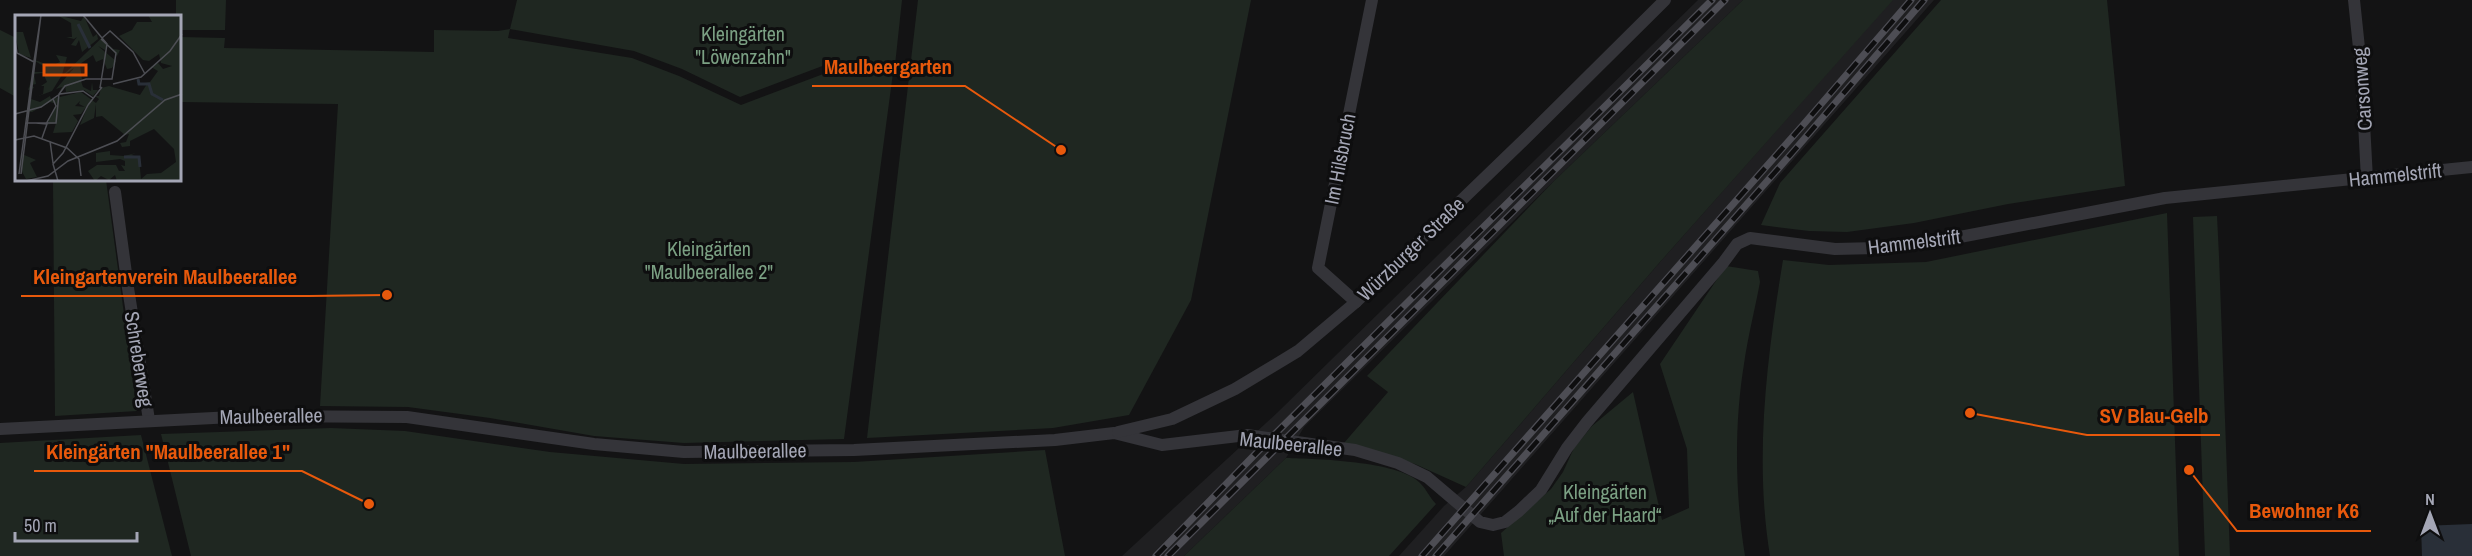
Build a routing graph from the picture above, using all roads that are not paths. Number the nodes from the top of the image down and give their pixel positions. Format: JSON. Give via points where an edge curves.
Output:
{"nodes":[{"id":1,"x":1372,"y":0,"type":"edge"},
{"id":2,"x":1665,"y":0,"type":"edge"},
{"id":3,"x":2354,"y":0,"type":"edge"},
{"id":4,"x":2472,"y":167,"type":"edge"},
{"id":5,"x":2367,"y":179,"type":"junction"},
{"id":6,"x":115,"y":192,"type":"dead end"},
{"id":7,"x":1356,"y":302,"type":"junction"},
{"id":8,"x":149,"y":420,"type":"junction"},
{"id":9,"x":0,"y":429,"type":"edge"},
{"id":10,"x":1114,"y":433,"type":"junction"},
{"id":11,"x":1486,"y":524,"type":"joint"}],
"edges":[{"from":1,"to":7,"type":"street","name":"Im Hilsbruch","via":[[1318,268]]},
{"from":2,"to":7,"type":"street","name":"Würzburger Straße"},
{"from":3,"to":5,"type":"street","name":"Carsonweg"},
{"from":4,"to":5,"type":"street","name":"Hammelstrift"},
{"from":5,"to":11,"type":"street","name":"Hammelstrift","via":[[2165,198],[1923,244],[1835,249],[1743,239],[1587,422],[1541,490],[1505,522]]},
{"from":6,"to":8,"type":"street","name":"Schreberweg"},
{"from":7,"to":10,"type":"street","name":"Würzburger Straße","via":[[1298,351],[1235,389],[1172,419]]},
{"from":8,"to":9,"type":"street","name":"Maulbeerallee"},
{"from":8,"to":10,"type":"street","name":"Maulbeerallee","via":[[407,417],[594,444],[684,452],[865,449],[1055,440]]},
{"from":10,"to":11,"type":"street","name":"Maulbeerallee","via":[[1162,445],[1247,435],[1355,450],[1427,477],[1471,516]]}]}
